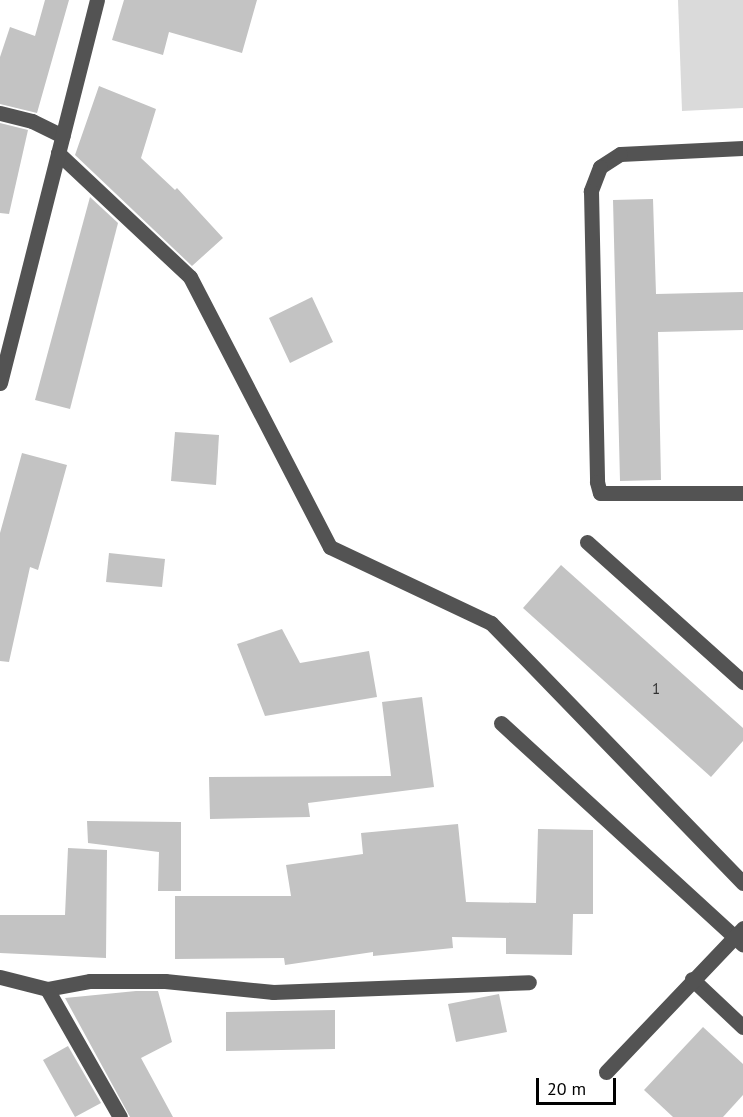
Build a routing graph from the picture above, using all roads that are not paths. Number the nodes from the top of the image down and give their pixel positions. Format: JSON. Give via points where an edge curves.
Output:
{"nodes":[{"id":1,"x":97,"y":0,"type":"edge"},
{"id":2,"x":0,"y":113,"type":"edge"},
{"id":3,"x":63,"y":136,"type":"junction"},
{"id":4,"x":743,"y":148,"type":"edge"},
{"id":5,"x":58,"y":153,"type":"junction"},
{"id":6,"x":0,"y":383,"type":"edge"},
{"id":7,"x":743,"y":493,"type":"edge"},
{"id":8,"x":587,"y":542,"type":"dead end"},
{"id":9,"x":743,"y":682,"type":"edge"},
{"id":10,"x":501,"y":723,"type":"dead end"},
{"id":11,"x":743,"y":883,"type":"edge"},
{"id":12,"x":740,"y":936,"type":"edge"},
{"id":13,"x":0,"y":977,"type":"edge"},
{"id":14,"x":692,"y":979,"type":"junction"},
{"id":15,"x":529,"y":982,"type":"dead end"},
{"id":16,"x":47,"y":989,"type":"junction"},
{"id":17,"x":743,"y":1027,"type":"edge"},
{"id":18,"x":606,"y":1072,"type":"dead end"},
{"id":19,"x":120,"y":1117,"type":"edge"}],
"edges":[{"from":1,"to":3,"type":"street"},
{"from":2,"to":3,"type":"street","via":[[32,121]]},
{"from":3,"to":5,"type":"street"},
{"from":4,"to":7,"type":"street","via":[[620,154],[600,167],[591,192],[600,493]]},
{"from":5,"to":6,"type":"street"},
{"from":5,"to":11,"type":"street","via":[[190,277],[330,547],[491,622]]},
{"from":8,"to":9,"type":"street"},
{"from":10,"to":12,"type":"street"},
{"from":12,"to":14,"type":"street"},
{"from":13,"to":16,"type":"street"},
{"from":14,"to":17,"type":"street"},
{"from":14,"to":18,"type":"street"},
{"from":15,"to":16,"type":"street","via":[[273,992],[165,981],[90,981]]},
{"from":16,"to":19,"type":"street"}]}
